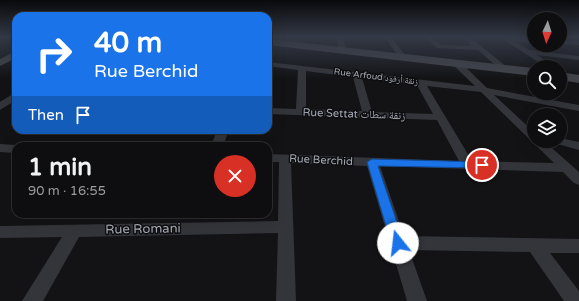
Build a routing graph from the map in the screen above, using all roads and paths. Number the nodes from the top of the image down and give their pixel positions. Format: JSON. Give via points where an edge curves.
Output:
{"nodes":[{"id":1,"x":353,"y":51,"type":"edge"},
{"id":2,"x":398,"y":51,"type":"edge"},
{"id":3,"x":484,"y":51,"type":"edge"},
{"id":4,"x":527,"y":52,"type":"joint"},
{"id":5,"x":12,"y":56,"type":"edge"},
{"id":6,"x":402,"y":56,"type":"junction"},
{"id":7,"x":579,"y":58,"type":"edge"},
{"id":8,"x":540,"y":60,"type":"edge"},
{"id":9,"x":455,"y":62,"type":"junction"},
{"id":10,"x":0,"y":63,"type":"edge"},
{"id":11,"x":272,"y":64,"type":"edge"},
{"id":12,"x":302,"y":68,"type":"junction"},
{"id":13,"x":504,"y":68,"type":"junction"},
{"id":14,"x":527,"y":71,"type":"edge"},
{"id":15,"x":357,"y":75,"type":"junction"},
{"id":16,"x":567,"y":76,"type":"edge"},
{"id":17,"x":579,"y":79,"type":"edge"},
{"id":18,"x":420,"y":82,"type":"junction"},
{"id":19,"x":484,"y":90,"type":"junction"},
{"id":20,"x":579,"y":108,"type":"edge"},
{"id":21,"x":272,"y":111,"type":"edge"},
{"id":22,"x":301,"y":112,"type":"junction"},
{"id":23,"x":368,"y":114,"type":"junction"},
{"id":24,"x":440,"y":117,"type":"junction"},
{"id":25,"x":527,"y":131,"type":"edge"},
{"id":26,"x":567,"y":143,"type":"edge"},
{"id":27,"x":579,"y":146,"type":"edge"},
{"id":28,"x":0,"y":148,"type":"edge"},
{"id":29,"x":544,"y":148,"type":"edge"},
{"id":30,"x":12,"y":149,"type":"edge"},
{"id":31,"x":272,"y":158,"type":"edge"},
{"id":32,"x":285,"y":158,"type":"junction"},
{"id":33,"x":372,"y":162,"type":"junction"},
{"id":34,"x":468,"y":165,"type":"junction"},
{"id":35,"x":565,"y":168,"type":"junction"},
{"id":36,"x":579,"y":180,"type":"edge"},
{"id":37,"x":285,"y":227,"type":"junction"},
{"id":38,"x":75,"y":230,"type":"junction"},
{"id":39,"x":0,"y":232,"type":"edge"},
{"id":40,"x":398,"y":243,"type":"junction"},
{"id":41,"x":535,"y":246,"type":"junction"},
{"id":42,"x":579,"y":246,"type":"edge"},
{"id":43,"x":32,"y":301,"type":"edge"},
{"id":44,"x":286,"y":301,"type":"edge"},
{"id":45,"x":417,"y":301,"type":"edge"},
{"id":46,"x":575,"y":301,"type":"edge"}],
"edges":[{"from":1,"to":6,"type":"street"},
{"from":2,"to":6,"type":"street"},
{"from":3,"to":13,"type":"street"},
{"from":4,"to":7,"type":"street"},
{"from":4,"to":8,"type":"street"},
{"from":5,"to":10,"type":"street"},
{"from":6,"to":9,"type":"street"},
{"from":9,"to":13,"type":"street"},
{"from":9,"to":19,"type":"street"},
{"from":11,"to":12,"type":"street","name":"Rue Arfoud زنقة أرفود"},
{"from":12,"to":15,"type":"street","name":"Rue Arfoud زنقة أرفود"},
{"from":12,"to":22,"type":"street"},
{"from":13,"to":14,"type":"street"},
{"from":15,"to":18,"type":"street","name":"Rue Arfoud زنقة أرفود"},
{"from":15,"to":23,"type":"street"},
{"from":16,"to":17,"type":"street"},
{"from":18,"to":19,"type":"street","name":"Rue Arfoud زنقة أرفود"},
{"from":18,"to":24,"type":"street"},
{"from":19,"to":20,"type":"street","name":"Rue Arfoud زنقة أرفود"},
{"from":19,"to":25,"type":"street"},
{"from":21,"to":22,"type":"street","name":"Rue Settat زنقة سطات"},
{"from":22,"to":23,"type":"street","name":"Rue Settat زنقة سطات"},
{"from":23,"to":24,"type":"street","name":"Rue Settat زنقة سطات"},
{"from":24,"to":34,"type":"street"},
{"from":26,"to":27,"type":"street"},
{"from":28,"to":30,"type":"street"},
{"from":29,"to":35,"type":"street"},
{"from":31,"to":32,"type":"street","name":"Rue Berchid"},
{"from":32,"to":33,"type":"street","name":"Rue Berchid"},
{"from":32,"to":37,"type":"street"},
{"from":33,"to":34,"type":"street","name":"Rue Berchid"},
{"from":33,"to":40,"type":"street"},
{"from":34,"to":35,"type":"street","name":"Rue Berchid"},
{"from":35,"to":36,"type":"street"},
{"from":37,"to":38,"type":"street","name":"Rue Romani"},
{"from":37,"to":44,"type":"street"},
{"from":38,"to":39,"type":"street","name":"Rue Romani"},
{"from":38,"to":43,"type":"street"},
{"from":40,"to":41,"type":"street"},
{"from":40,"to":45,"type":"street"},
{"from":41,"to":42,"type":"street"},
{"from":41,"to":46,"type":"street"}]}
